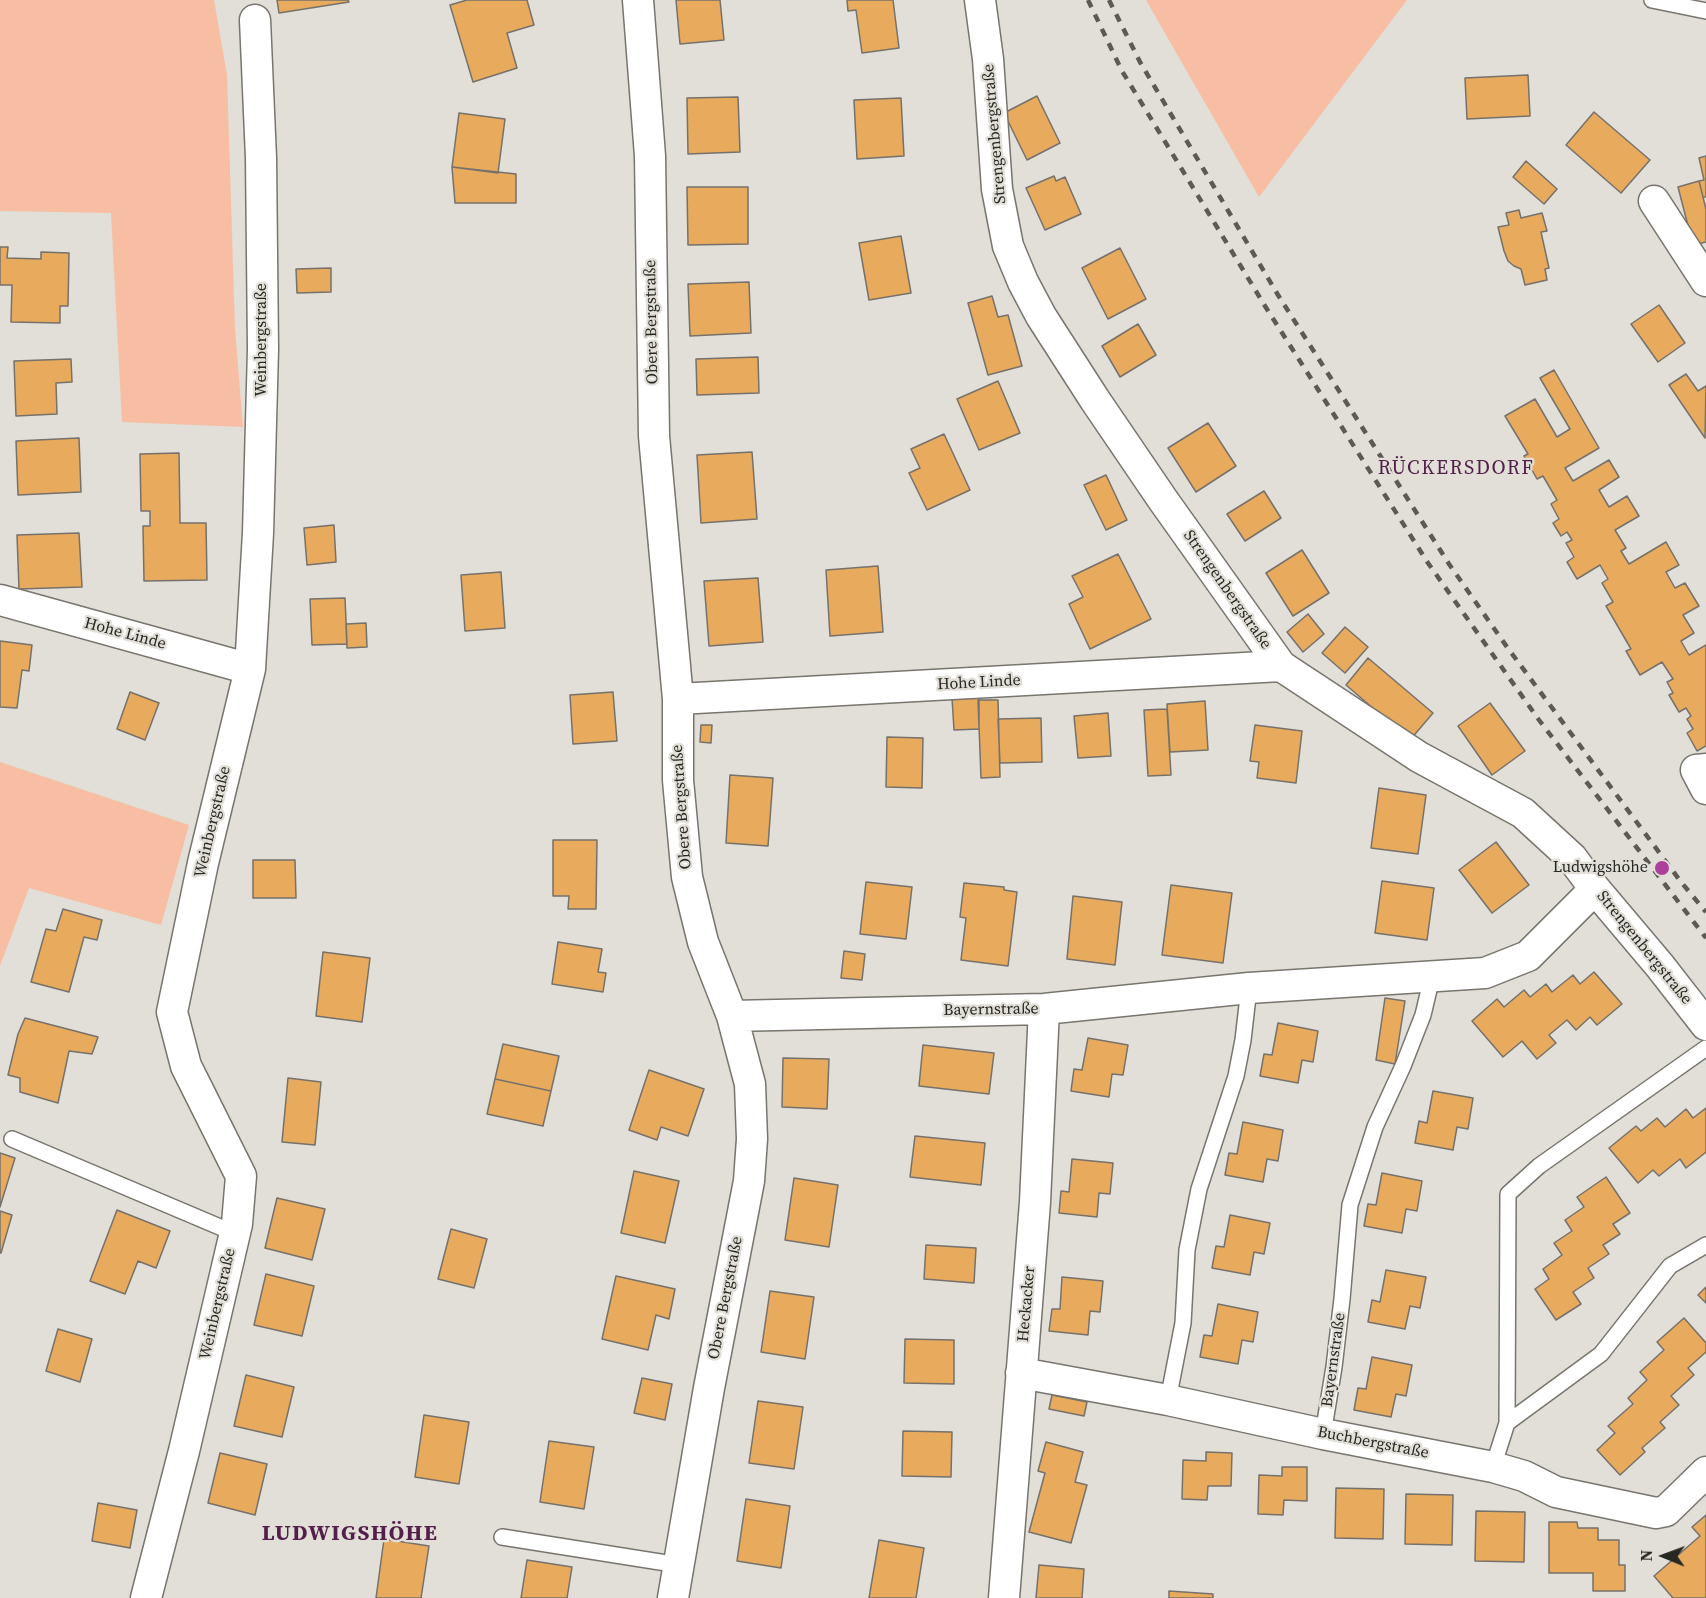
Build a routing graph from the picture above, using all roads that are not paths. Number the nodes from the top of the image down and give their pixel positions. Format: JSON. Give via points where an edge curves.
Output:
{"nodes":[{"id":1,"x":638,"y":0,"type":"edge"},
{"id":2,"x":980,"y":0,"type":"edge"},
{"id":3,"x":1652,"y":0,"type":"edge"},
{"id":4,"x":1706,"y":11,"type":"edge"},
{"id":5,"x":255,"y":15,"type":"dead end"},
{"id":6,"x":1654,"y":201,"type":"dead end"},
{"id":7,"x":1706,"y":280,"type":"edge"},
{"id":8,"x":0,"y":600,"type":"edge"},
{"id":9,"x":1281,"y":666,"type":"junction"},
{"id":10,"x":250,"y":669,"type":"junction"},
{"id":11,"x":678,"y":699,"type":"junction"},
{"id":12,"x":1595,"y":889,"type":"junction"},
{"id":13,"x":1432,"y":977,"type":"junction"},
{"id":14,"x":1249,"y":988,"type":"junction"},
{"id":15,"x":1044,"y":1009,"type":"junction"},
{"id":16,"x":732,"y":1016,"type":"junction"},
{"id":17,"x":1706,"y":1025,"type":"edge"},
{"id":18,"x":1706,"y":1048,"type":"edge"},
{"id":19,"x":12,"y":1139,"type":"dead end"},
{"id":20,"x":234,"y":1233,"type":"junction"},
{"id":21,"x":1706,"y":1245,"type":"edge"},
{"id":22,"x":1021,"y":1373,"type":"junction"},
{"id":23,"x":1168,"y":1400,"type":"junction"},
{"id":24,"x":1507,"y":1423,"type":"junction"},
{"id":25,"x":1323,"y":1434,"type":"junction"},
{"id":26,"x":1493,"y":1467,"type":"junction"},
{"id":27,"x":1706,"y":1472,"type":"edge"},
{"id":28,"x":502,"y":1537,"type":"dead end"},
{"id":29,"x":679,"y":1565,"type":"junction"},
{"id":30,"x":146,"y":1598,"type":"edge"},
{"id":31,"x":673,"y":1598,"type":"edge"},
{"id":32,"x":1004,"y":1598,"type":"edge"}],
"edges":[{"from":1,"to":11,"type":"street","name":"Obere Bergstraße","via":[[650,156],[654,436]]},
{"from":2,"to":9,"type":"street","name":"Strengenbergstraße","via":[[997,189],[1008,246],[1023,282],[1127,449]]},
{"from":3,"to":4,"type":"lane"},
{"from":5,"to":10,"type":"street","name":"Weinbergstraße","via":[[263,349]]},
{"from":6,"to":7,"type":"street"},
{"from":8,"to":10,"type":"street","name":"Hohe Linde"},
{"from":9,"to":11,"type":"street","name":"Hohe Linde"},
{"from":9,"to":12,"type":"street","name":"Strengenbergstraße","via":[[1419,757],[1523,813],[1572,858]]},
{"from":10,"to":20,"type":"street","name":"Weinbergstraße","via":[[172,1012],[186,1066],[241,1176]]},
{"from":11,"to":16,"type":"street","name":"Obere Bergstraße","via":[[678,780],[687,878],[703,942]]},
{"from":12,"to":13,"type":"street","name":"Bayernstraße","via":[[1528,956],[1485,973]]},
{"from":12,"to":17,"type":"street","name":"Strengenbergstraße"},
{"from":13,"to":14,"type":"street","name":"Bayernstraße"},
{"from":13,"to":25,"type":"lane","name":"Bayernstraße","via":[[1423,1015],[1375,1127],[1350,1205],[1337,1344]]},
{"from":14,"to":15,"type":"street","name":"Bayernstraße"},
{"from":14,"to":23,"type":"lane","via":[[1236,1076],[1199,1189],[1187,1250],[1183,1323]]},
{"from":15,"to":16,"type":"street","name":"Bayernstraße"},
{"from":15,"to":22,"type":"street","name":"Heckacker","via":[[1035,1202]]},
{"from":16,"to":29,"type":"street","name":"Obere Bergstraße","via":[[750,1084],[749,1181],[708,1388]]},
{"from":18,"to":24,"type":"lane","via":[[1539,1166],[1508,1194]]},
{"from":19,"to":20,"type":"lane"},
{"from":20,"to":30,"type":"street","name":"Weinbergstraße"},
{"from":21,"to":24,"type":"lane","via":[[1670,1266],[1601,1354]]},
{"from":22,"to":23,"type":"street","name":"Buchbergstraße"},
{"from":22,"to":32,"type":"street","name":"Heckacker"},
{"from":23,"to":25,"type":"street","name":"Buchbergstraße"},
{"from":24,"to":26,"type":"lane"},
{"from":25,"to":26,"type":"street","name":"Buchbergstraße"},
{"from":26,"to":27,"type":"street","name":"Buchbergstraße","via":[[1524,1476],[1556,1492],[1656,1513],[1666,1511]]},
{"from":28,"to":29,"type":"lane"},
{"from":29,"to":31,"type":"street","name":"Obere Bergstraße"}]}
